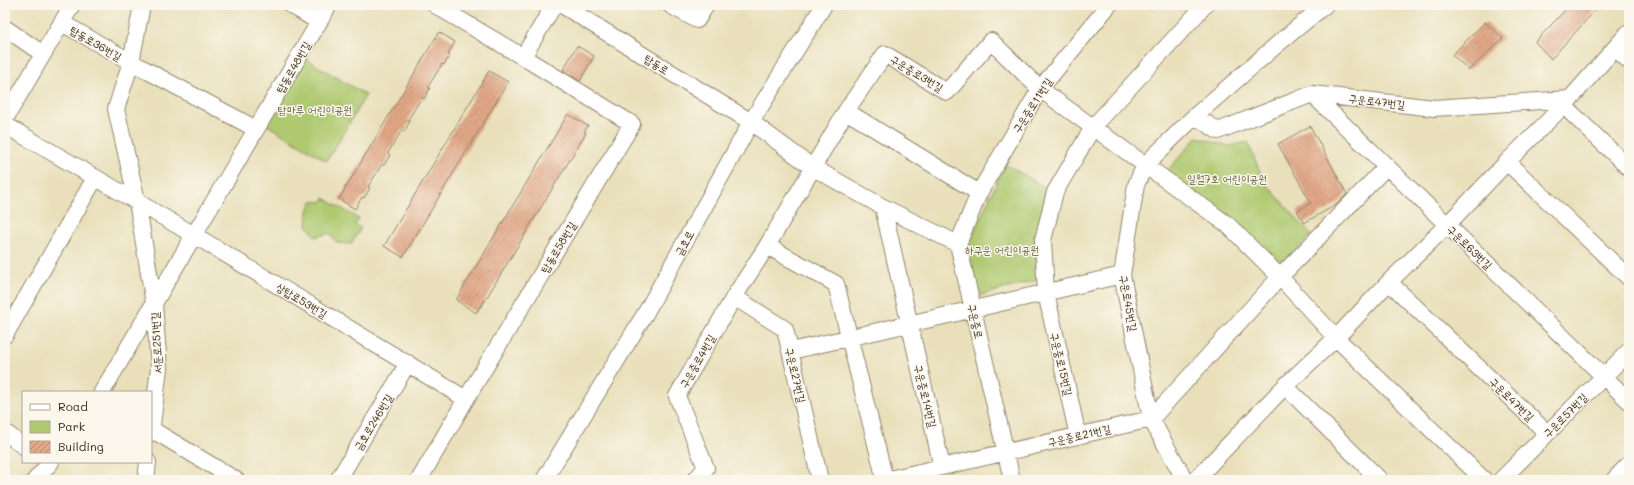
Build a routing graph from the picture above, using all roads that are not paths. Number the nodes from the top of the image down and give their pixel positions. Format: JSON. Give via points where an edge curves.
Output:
{"nodes":[{"id":1,"x":72,"y":5,"type":"edge"},
{"id":2,"x":142,"y":5,"type":"edge"},
{"id":3,"x":291,"y":5,"type":"edge"},
{"id":4,"x":329,"y":5,"type":"edge"},
{"id":5,"x":435,"y":5,"type":"edge"},
{"id":6,"x":554,"y":5,"type":"edge"},
{"id":7,"x":562,"y":5,"type":"edge"},
{"id":8,"x":670,"y":5,"type":"edge"},
{"id":9,"x":706,"y":5,"type":"edge"},
{"id":10,"x":824,"y":5,"type":"edge"},
{"id":11,"x":1109,"y":5,"type":"edge"},
{"id":12,"x":1205,"y":5,"type":"edge"},
{"id":13,"x":1317,"y":7,"type":"edge"},
{"id":14,"x":320,"y":22,"type":"junction"},
{"id":15,"x":62,"y":23,"type":"junction"},
{"id":16,"x":5,"y":28,"type":"edge"},
{"id":17,"x":1629,"y":32,"type":"edge"},
{"id":18,"x":1615,"y":48,"type":"junction"},
{"id":19,"x":43,"y":54,"type":"junction"},
{"id":20,"x":523,"y":57,"type":"junction"},
{"id":21,"x":1629,"y":61,"type":"edge"},
{"id":22,"x":131,"y":62,"type":"junction"},
{"id":23,"x":1040,"y":88,"type":"junction"},
{"id":24,"x":1312,"y":94,"type":"junction"},
{"id":25,"x":1567,"y":102,"type":"junction"},
{"id":26,"x":846,"y":111,"type":"junction"},
{"id":27,"x":1195,"y":116,"type":"junction"},
{"id":28,"x":5,"y":119,"type":"edge"},
{"id":29,"x":751,"y":122,"type":"junction"},
{"id":30,"x":5,"y":125,"type":"edge"},
{"id":31,"x":1093,"y":127,"type":"junction"},
{"id":32,"x":256,"y":130,"type":"junction"},
{"id":33,"x":1507,"y":162,"type":"junction"},
{"id":34,"x":1145,"y":165,"type":"junction"},
{"id":35,"x":1387,"y":166,"type":"junction"},
{"id":36,"x":812,"y":167,"type":"junction"},
{"id":37,"x":1629,"y":168,"type":"edge"},
{"id":38,"x":96,"y":178,"type":"junction"},
{"id":39,"x":980,"y":193,"type":"junction"},
{"id":40,"x":137,"y":202,"type":"junction"},
{"id":41,"x":883,"y":207,"type":"junction"},
{"id":42,"x":1447,"y":225,"type":"junction"},
{"id":43,"x":194,"y":235,"type":"junction"},
{"id":44,"x":958,"y":244,"type":"junction"},
{"id":45,"x":767,"y":246,"type":"junction"},
{"id":46,"x":1122,"y":275,"type":"junction"},
{"id":47,"x":1280,"y":277,"type":"junction"},
{"id":48,"x":1629,"y":278,"type":"edge"},
{"id":49,"x":1389,"y":282,"type":"junction"},
{"id":50,"x":1046,"y":293,"type":"junction"},
{"id":51,"x":734,"y":297,"type":"junction"},
{"id":52,"x":154,"y":304,"type":"junction"},
{"id":53,"x":973,"y":310,"type":"junction"},
{"id":54,"x":909,"y":324,"type":"junction"},
{"id":55,"x":5,"y":335,"type":"edge"},
{"id":56,"x":850,"y":338,"type":"junction"},
{"id":57,"x":1336,"y":338,"type":"junction"},
{"id":58,"x":1629,"y":350,"type":"edge"},
{"id":59,"x":791,"y":352,"type":"junction"},
{"id":60,"x":408,"y":363,"type":"junction"},
{"id":61,"x":1604,"y":376,"type":"junction"},
{"id":62,"x":1285,"y":386,"type":"junction"},
{"id":63,"x":103,"y":391,"type":"edge"},
{"id":64,"x":466,"y":399,"type":"junction"},
{"id":65,"x":1629,"y":401,"type":"edge"},
{"id":66,"x":1152,"y":418,"type":"junction"},
{"id":67,"x":152,"y":421,"type":"edge"},
{"id":68,"x":152,"y":430,"type":"edge"},
{"id":69,"x":5,"y":432,"type":"edge"},
{"id":70,"x":1547,"y":433,"type":"junction"},
{"id":71,"x":1078,"y":436,"type":"junction"},
{"id":72,"x":22,"y":445,"type":"edge"},
{"id":73,"x":1006,"y":452,"type":"junction"},
{"id":74,"x":48,"y":463,"type":"edge"},
{"id":75,"x":148,"y":463,"type":"edge"},
{"id":76,"x":1629,"y":464,"type":"edge"},
{"id":77,"x":942,"y":467,"type":"junction"},
{"id":78,"x":146,"y":479,"type":"edge"},
{"id":79,"x":35,"y":480,"type":"edge"},
{"id":80,"x":236,"y":480,"type":"edge"},
{"id":81,"x":338,"y":480,"type":"edge"},
{"id":82,"x":419,"y":480,"type":"edge"},
{"id":83,"x":544,"y":480,"type":"edge"},
{"id":84,"x":696,"y":480,"type":"edge"},
{"id":85,"x":820,"y":480,"type":"edge"},
{"id":86,"x":885,"y":480,"type":"edge"},
{"id":87,"x":1012,"y":480,"type":"edge"},
{"id":88,"x":1185,"y":480,"type":"edge"},
{"id":89,"x":1195,"y":480,"type":"edge"},
{"id":90,"x":1380,"y":480,"type":"edge"},
{"id":91,"x":1484,"y":480,"type":"edge"},
{"id":92,"x":1501,"y":480,"type":"edge"},
{"id":93,"x":1614,"y":480,"type":"edge"}],
"edges":[{"from":1,"to":15,"type":"street","name":"탑동로36번길"},
{"from":2,"to":22,"type":"street"},
{"from":3,"to":14,"type":"street"},
{"from":4,"to":14,"type":"street","name":"탑동로48번길"},
{"from":5,"to":20,"type":"street","name":"탑동로58번길"},
{"from":6,"to":20,"type":"street"},
{"from":7,"to":29,"type":"street","name":"탑동로"},
{"from":8,"to":9,"type":"street","via":[[697,20]]},
{"from":10,"to":29,"type":"street","name":"금호로"},
{"from":11,"to":23,"type":"street","name":"구운중로11번길"},
{"from":12,"to":31,"type":"street"},
{"from":13,"to":27,"type":"street","name":"구운로45번길"},
{"from":14,"to":32,"type":"street","name":"탑동로48번길"},
{"from":15,"to":19,"type":"street","name":"탑동로36번길"},
{"from":15,"to":22,"type":"street","name":"탑동로36번길"},
{"from":16,"to":19,"type":"street"},
{"from":17,"to":18,"type":"street"},
{"from":18,"to":21,"type":"street"},
{"from":18,"to":25,"type":"street"},
{"from":19,"to":28,"type":"street","name":"탑동로36번길"},
{"from":20,"to":64,"type":"street","name":"탑동로58번길","via":[[632,124]]},
{"from":22,"to":32,"type":"street"},
{"from":22,"to":40,"type":"street","via":[[116,109]]},
{"from":23,"to":26,"type":"street","name":"구운중로3번길","via":[[991,41],[947,92],[885,54]]},
{"from":23,"to":31,"type":"street"},
{"from":23,"to":39,"type":"street","name":"구운중로11번길"},
{"from":24,"to":25,"type":"street","name":"구운로47번길","via":[[1434,108]]},
{"from":24,"to":27,"type":"street","name":"구운로47번길","via":[[1218,131]]},
{"from":24,"to":35,"type":"street","name":"구운로63번길"},
{"from":25,"to":33,"type":"street"},
{"from":25,"to":37,"type":"street"},
{"from":26,"to":36,"type":"street","name":"구운중로3번길"},
{"from":26,"to":39,"type":"street"},
{"from":27,"to":34,"type":"street","name":"구운로45번길"},
{"from":29,"to":36,"type":"street"},
{"from":29,"to":83,"type":"street","name":"금호로","via":[[644,314]]},
{"from":30,"to":38,"type":"street","name":"상탑로53번길"},
{"from":31,"to":34,"type":"street"},
{"from":31,"to":50,"type":"street","via":[[1055,192],[1043,240]]},
{"from":32,"to":43,"type":"street","name":"탑동로48번길"},
{"from":33,"to":42,"type":"street"},
{"from":33,"to":48,"type":"street"},
{"from":34,"to":46,"type":"street","name":"구운로45번길","via":[[1136,185]]},
{"from":34,"to":47,"type":"street","via":[[1228,224]]},
{"from":35,"to":42,"type":"street","name":"구운로63번길"},
{"from":35,"to":47,"type":"street"},
{"from":36,"to":41,"type":"street"},
{"from":36,"to":45,"type":"street","name":"구운중로4번길"},
{"from":38,"to":40,"type":"street","name":"상탑로53번길"},
{"from":38,"to":55,"type":"street"},
{"from":39,"to":44,"type":"street","name":"구운중로11번길"},
{"from":40,"to":43,"type":"street","name":"상탑로53번길"},
{"from":40,"to":52,"type":"street"},
{"from":41,"to":44,"type":"street"},
{"from":41,"to":54,"type":"street"},
{"from":42,"to":49,"type":"street"},
{"from":42,"to":61,"type":"street","name":"구운로63번길"},
{"from":43,"to":52,"type":"street","name":"서둔로251번길"},
{"from":43,"to":60,"type":"street","name":"상탑로53번길"},
{"from":44,"to":53,"type":"street","name":"구운중로"},
{"from":45,"to":51,"type":"street","name":"구운중로4번길"},
{"from":45,"to":56,"type":"street","via":[[836,284]]},
{"from":46,"to":50,"type":"street"},
{"from":46,"to":66,"type":"street","name":"구운로45번길"},
{"from":47,"to":57,"type":"street"},
{"from":47,"to":66,"type":"street"},
{"from":49,"to":57,"type":"street"},
{"from":49,"to":70,"type":"street","name":"구운로47번길"},
{"from":50,"to":53,"type":"street"},
{"from":50,"to":71,"type":"street","name":"구운중로15번길"},
{"from":51,"to":59,"type":"street","name":"구운로27번길","via":[[785,329]]},
{"from":51,"to":84,"type":"street","name":"구운중로4번길","via":[[677,396],[706,468]]},
{"from":52,"to":63,"type":"street","name":"서둔로251번길"},
{"from":52,"to":67,"type":"street","name":"서둔로251번길","via":[[159,368]]},
{"from":53,"to":54,"type":"street"},
{"from":53,"to":73,"type":"street","name":"구운중로"},
{"from":54,"to":56,"type":"street"},
{"from":54,"to":77,"type":"street","name":"구운중로14번길"},
{"from":56,"to":59,"type":"street"},
{"from":56,"to":86,"type":"street"},
{"from":57,"to":62,"type":"street"},
{"from":57,"to":91,"type":"street"},
{"from":58,"to":61,"type":"street","name":"구운로57번길"},
{"from":59,"to":85,"type":"street","name":"구운로27번길"},
{"from":60,"to":64,"type":"street","name":"상탑로53번길"},
{"from":60,"to":81,"type":"street","name":"금호로246번길"},
{"from":61,"to":65,"type":"street","name":"구운로63번길"},
{"from":61,"to":70,"type":"street","name":"구운로57번길"},
{"from":62,"to":89,"type":"street"},
{"from":62,"to":90,"type":"street"},
{"from":64,"to":82,"type":"street","name":"탑동로58번길"},
{"from":66,"to":71,"type":"street","name":"구운중로21번길"},
{"from":66,"to":88,"type":"street","name":"구운로45번길"},
{"from":68,"to":80,"type":"street"},
{"from":69,"to":72,"type":"street"},
{"from":70,"to":92,"type":"street","name":"구운로57번길"},
{"from":71,"to":73,"type":"street","name":"구운중로21번길"},
{"from":73,"to":77,"type":"street","name":"구운중로21번길"},
{"from":73,"to":87,"type":"street","name":"구운중로"},
{"from":74,"to":79,"type":"street"},
{"from":75,"to":78,"type":"street"},
{"from":76,"to":93,"type":"street"},
{"from":77,"to":86,"type":"street","name":"구운중로21번길"}]}
